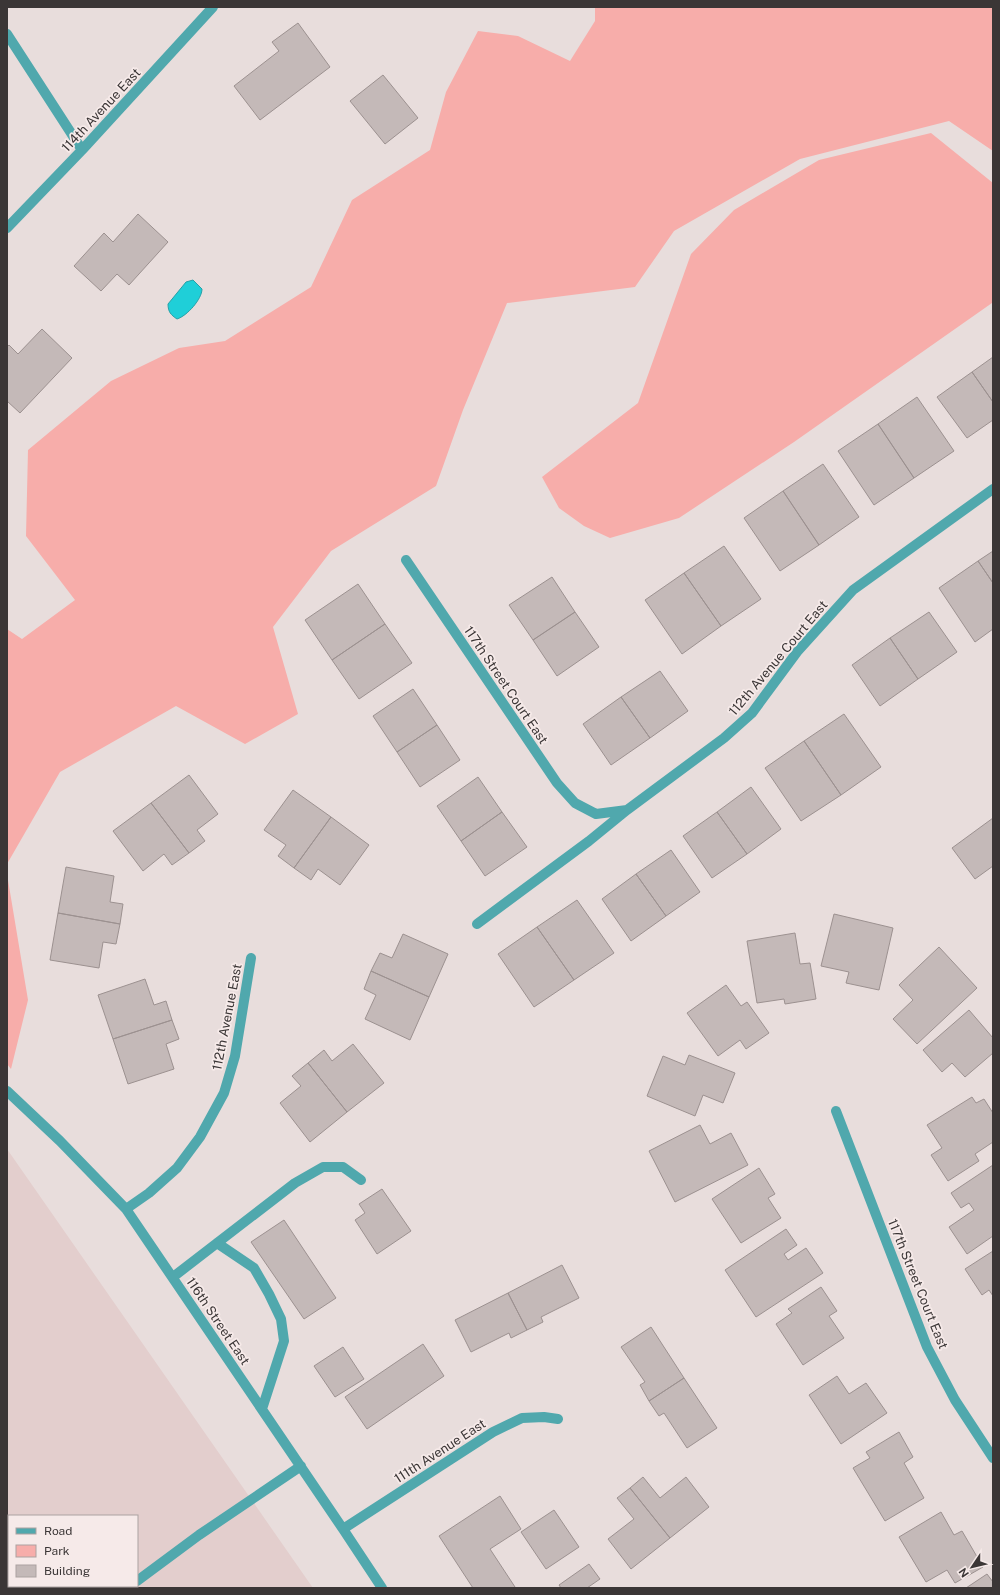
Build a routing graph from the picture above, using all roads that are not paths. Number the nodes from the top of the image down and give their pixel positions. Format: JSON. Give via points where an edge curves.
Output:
{"nodes":[{"id":1,"x":213,"y":7,"type":"edge"},
{"id":2,"x":7,"y":34,"type":"edge"},
{"id":3,"x":82,"y":150,"type":"junction"},
{"id":4,"x":7,"y":228,"type":"edge"},
{"id":5,"x":993,"y":489,"type":"edge"},
{"id":6,"x":406,"y":560,"type":"dead end"},
{"id":7,"x":626,"y":810,"type":"junction"},
{"id":8,"x":596,"y":814,"type":"joint"},
{"id":9,"x":477,"y":924,"type":"dead end"},
{"id":10,"x":251,"y":958,"type":"dead end"},
{"id":11,"x":7,"y":1091,"type":"edge"},
{"id":12,"x":836,"y":1111,"type":"dead end"},
{"id":13,"x":361,"y":1180,"type":"dead end"},
{"id":14,"x":126,"y":1209,"type":"junction"},
{"id":15,"x":217,"y":1243,"type":"junction"},
{"id":16,"x":173,"y":1277,"type":"junction"},
{"id":17,"x":262,"y":1409,"type":"junction"},
{"id":18,"x":558,"y":1418,"type":"dead end"},
{"id":19,"x":993,"y":1458,"type":"edge"},
{"id":20,"x":301,"y":1466,"type":"junction"},
{"id":21,"x":343,"y":1529,"type":"junction"},
{"id":22,"x":138,"y":1580,"type":"edge"},
{"id":23,"x":382,"y":1588,"type":"edge"}],
"edges":[{"from":1,"to":3,"type":"street","name":"114th Avenue East"},
{"from":2,"to":3,"type":"street"},
{"from":3,"to":4,"type":"street","name":"114th Avenue East"},
{"from":5,"to":7,"type":"street","name":"112th Avenue Court East","via":[[853,590],[797,652],[752,713],[724,738]]},
{"from":6,"to":8,"type":"street","name":"117th Street Court East","via":[[557,783],[575,803]]},
{"from":7,"to":8,"type":"street","name":"112th Avenue Court East"},
{"from":7,"to":9,"type":"street","via":[[589,842]]},
{"from":10,"to":14,"type":"street","name":"112th Avenue East","via":[[235,1056],[224,1093],[200,1137],[177,1168]]},
{"from":11,"to":14,"type":"street","name":"116th Street East"},
{"from":12,"to":19,"type":"street","name":"117th Street Court East","via":[[927,1347],[955,1400]]},
{"from":13,"to":15,"type":"street","via":[[343,1167],[323,1167],[295,1182]]},
{"from":14,"to":16,"type":"street","name":"116th Street East"},
{"from":15,"to":16,"type":"street"},
{"from":15,"to":17,"type":"street","via":[[254,1268],[281,1319],[284,1341]]},
{"from":16,"to":17,"type":"street","name":"116th Street East"},
{"from":17,"to":20,"type":"street","name":"116th Street East"},
{"from":18,"to":21,"type":"street","name":"111th Avenue East","via":[[522,1418],[492,1432]]},
{"from":20,"to":21,"type":"street","name":"116th Street East"},
{"from":20,"to":22,"type":"street"},
{"from":21,"to":23,"type":"street","name":"116th Street East"}]}
